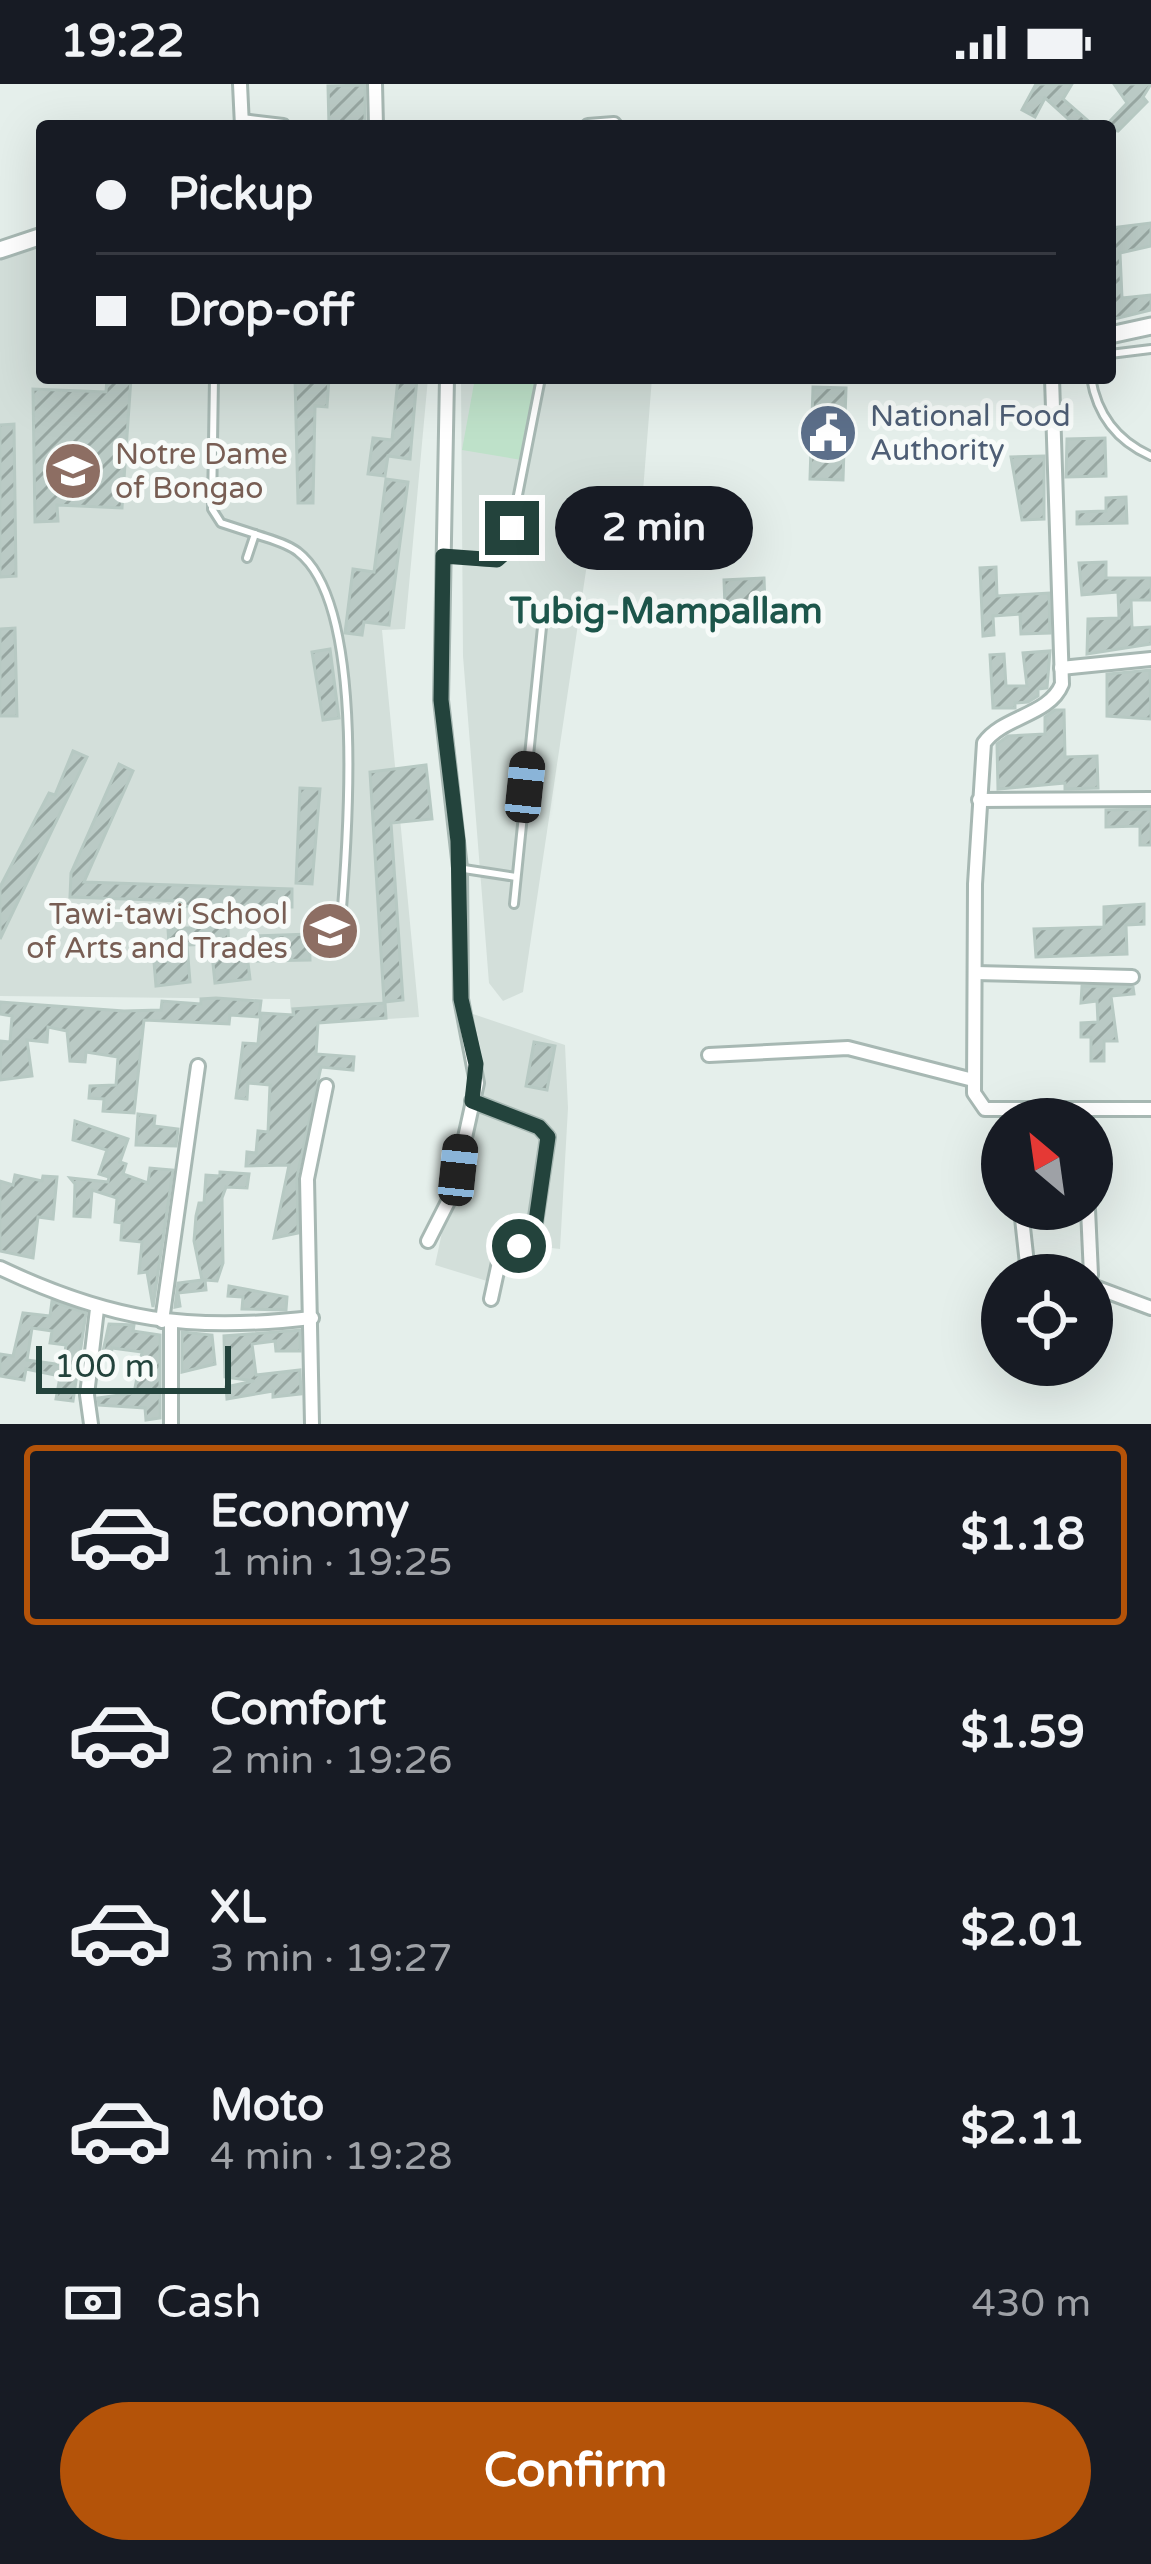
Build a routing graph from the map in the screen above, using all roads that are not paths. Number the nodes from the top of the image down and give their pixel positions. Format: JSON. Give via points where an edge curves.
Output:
{"nodes":[{"id":1,"x":240,"y":84,"type":"edge"},
{"id":2,"x":376,"y":84,"type":"edge"},
{"id":3,"x":242,"y":120,"type":"edge"},
{"id":4,"x":376,"y":120,"type":"edge"},
{"id":5,"x":36,"y":238,"type":"edge"},
{"id":6,"x":0,"y":250,"type":"edge"},
{"id":7,"x":1151,"y":326,"type":"edge"},
{"id":8,"x":1116,"y":334,"type":"edge"},
{"id":9,"x":1151,"y":349,"type":"edge"},
{"id":10,"x":1116,"y":352,"type":"edge"},
{"id":11,"x":214,"y":384,"type":"edge"},
{"id":12,"x":447,"y":384,"type":"edge"},
{"id":13,"x":540,"y":384,"type":"edge"},
{"id":14,"x":1052,"y":384,"type":"edge"},
{"id":15,"x":1093,"y":384,"type":"edge"},
{"id":16,"x":1151,"y":455,"type":"edge"},
{"id":17,"x":255,"y":534,"type":"junction"},
{"id":18,"x":443,"y":556,"type":"junction"},
{"id":19,"x":247,"y":558,"type":"dead end"},
{"id":20,"x":542,"y":627,"type":"dead end"},
{"id":21,"x":1151,"y":659,"type":"edge"},
{"id":22,"x":1061,"y":668,"type":"junction"},
{"id":23,"x":1151,"y":799,"type":"edge"},
{"id":24,"x":979,"y":800,"type":"junction"},
{"id":25,"x":460,"y":868,"type":"junction"},
{"id":26,"x":516,"y":877,"type":"junction"},
{"id":27,"x":514,"y":904,"type":"dead end"},
{"id":28,"x":340,"y":933,"type":"dead end"},
{"id":29,"x":975,"y":973,"type":"junction"},
{"id":30,"x":1132,"y":977,"type":"dead end"},
{"id":31,"x":709,"y":1055,"type":"dead end"},
{"id":32,"x":198,"y":1066,"type":"dead end"},
{"id":33,"x":973,"y":1080,"type":"junction"},
{"id":34,"x":326,"y":1086,"type":"dead end"},
{"id":35,"x":472,"y":1101,"type":"junction"},
{"id":36,"x":981,"y":1106,"type":"edge"},
{"id":37,"x":1151,"y":1109,"type":"edge"},
{"id":38,"x":1113,"y":1112,"type":"edge"},
{"id":39,"x":1151,"y":1121,"type":"edge"},
{"id":40,"x":428,"y":1241,"type":"dead end"},
{"id":41,"x":0,"y":1268,"type":"edge"},
{"id":42,"x":1113,"y":1294,"type":"edge"},
{"id":43,"x":491,"y":1299,"type":"dead end"},
{"id":44,"x":1151,"y":1308,"type":"edge"},
{"id":45,"x":97,"y":1309,"type":"junction"},
{"id":46,"x":313,"y":1318,"type":"junction"},
{"id":47,"x":166,"y":1321,"type":"junction"},
{"id":48,"x":92,"y":1424,"type":"edge"},
{"id":49,"x":171,"y":1424,"type":"edge"},
{"id":50,"x":312,"y":1424,"type":"edge"}],
"edges":[{"from":1,"to":3,"type":"street"},
{"from":2,"to":4,"type":"street"},
{"from":5,"to":6,"type":"street"},
{"from":7,"to":8,"type":"street"},
{"from":9,"to":10,"type":"lane"},
{"from":11,"to":17,"type":"lane","via":[[212,509],[221,523]]},
{"from":12,"to":18,"type":"street"},
{"from":13,"to":18,"type":"lane","via":[[507,551],[488,560]]},
{"from":14,"to":22,"type":"street"},
{"from":15,"to":16,"type":"lane","via":[[1102,415]]},
{"from":17,"to":19,"type":"lane"},
{"from":17,"to":28,"type":"lane","via":[[308,562],[339,643],[350,755]]},
{"from":18,"to":25,"type":"street","via":[[441,700]]},
{"from":20,"to":26,"type":"lane"},
{"from":21,"to":22,"type":"street"},
{"from":22,"to":24,"type":"street","via":[[1055,698],[986,738]]},
{"from":23,"to":24,"type":"street"},
{"from":24,"to":29,"type":"street"},
{"from":25,"to":26,"type":"lane"},
{"from":25,"to":35,"type":"street"},
{"from":26,"to":27,"type":"lane"},
{"from":29,"to":30,"type":"street"},
{"from":29,"to":33,"type":"street"},
{"from":31,"to":33,"type":"street","via":[[848,1048]]},
{"from":32,"to":47,"type":"street"},
{"from":33,"to":36,"type":"street"},
{"from":34,"to":46,"type":"street","via":[[307,1179]]},
{"from":35,"to":40,"type":"street","via":[[453,1192]]},
{"from":35,"to":43,"type":"street","via":[[548,1137],[532,1243],[503,1244]]},
{"from":37,"to":38,"type":"street"},
{"from":37,"to":39,"type":"street"},
{"from":41,"to":45,"type":"street"},
{"from":42,"to":44,"type":"street"},
{"from":45,"to":47,"type":"street"},
{"from":45,"to":48,"type":"street","via":[[87,1395]]},
{"from":46,"to":47,"type":"street"},
{"from":46,"to":50,"type":"street"},
{"from":47,"to":49,"type":"street"}]}
